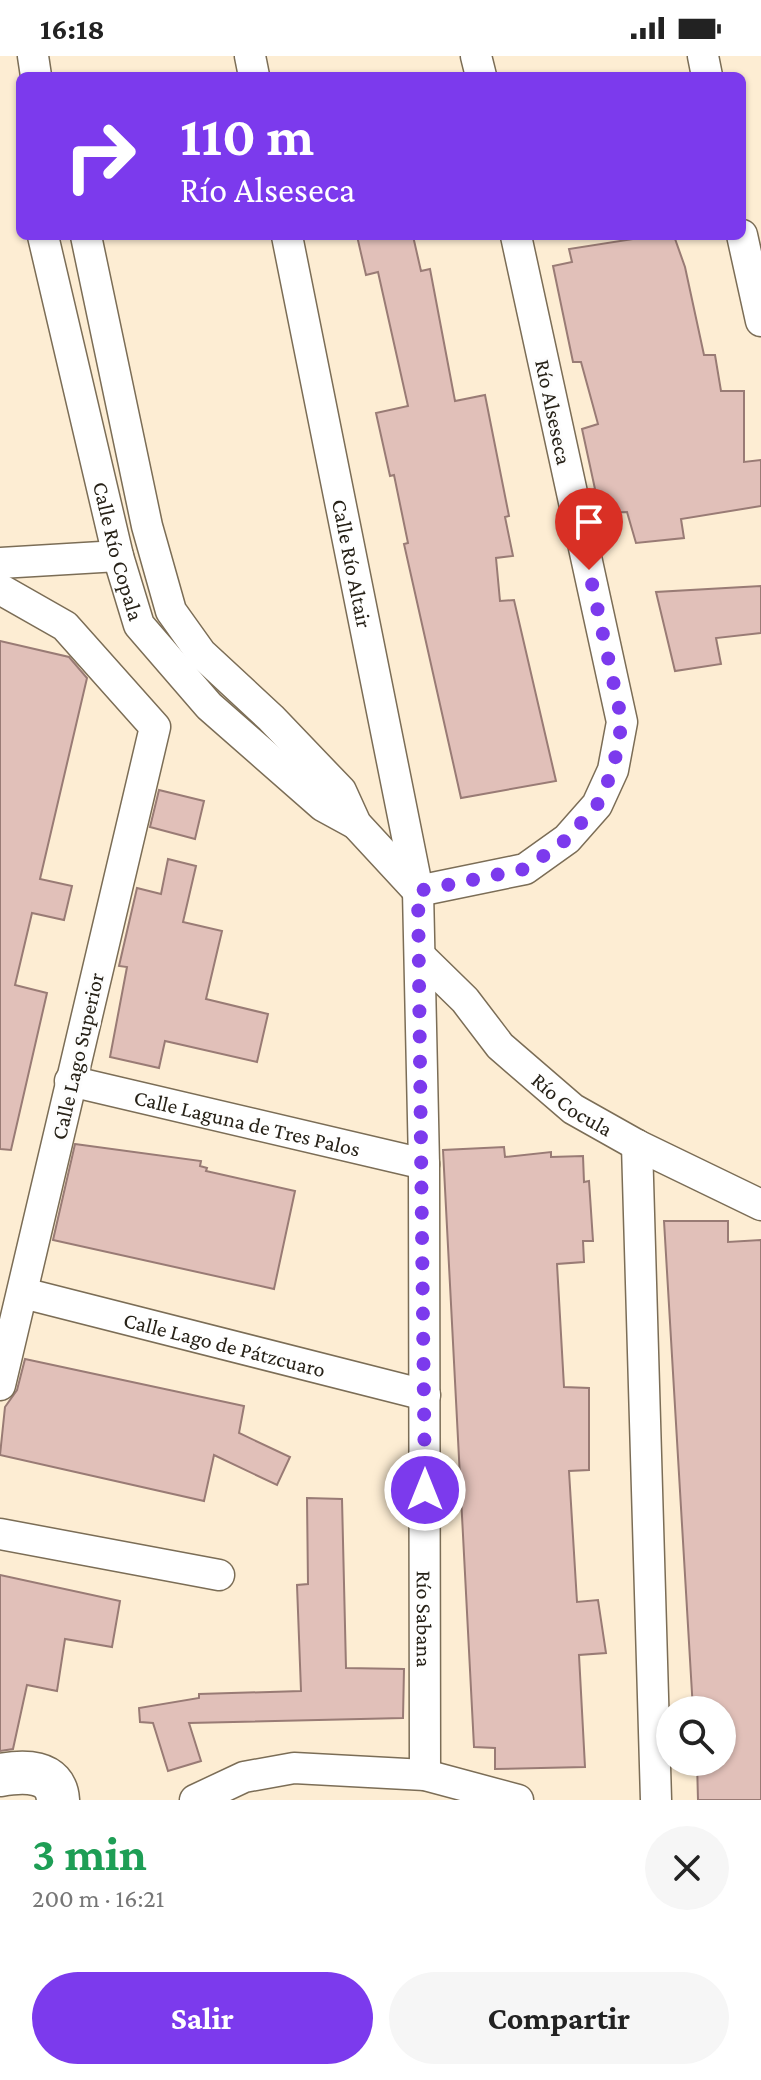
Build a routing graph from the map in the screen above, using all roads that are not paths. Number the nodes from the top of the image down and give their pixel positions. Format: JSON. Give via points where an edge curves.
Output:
{"nodes":[{"id":1,"x":44,"y":240,"type":"edge"},
{"id":2,"x":87,"y":240,"type":"edge"},
{"id":3,"x":288,"y":240,"type":"edge"},
{"id":4,"x":517,"y":240,"type":"edge"},
{"id":5,"x":743,"y":240,"type":"edge"},
{"id":6,"x":761,"y":321,"type":"edge"},
{"id":7,"x":118,"y":556,"type":"junction"},
{"id":8,"x":0,"y":563,"type":"edge"},
{"id":9,"x":0,"y":589,"type":"edge"},
{"id":10,"x":356,"y":824,"type":"junction"},
{"id":11,"x":418,"y":891,"type":"junction"},
{"id":12,"x":420,"y":956,"type":"junction"},
{"id":13,"x":70,"y":1081,"type":"junction"},
{"id":14,"x":637,"y":1145,"type":"junction"},
{"id":15,"x":424,"y":1164,"type":"junction"},
{"id":16,"x":761,"y":1205,"type":"edge"},
{"id":17,"x":23,"y":1293,"type":"junction"},
{"id":18,"x":0,"y":1385,"type":"edge"},
{"id":19,"x":425,"y":1395,"type":"junction"},
{"id":20,"x":0,"y":1534,"type":"edge"},
{"id":21,"x":219,"y":1575,"type":"dead end"},
{"id":22,"x":0,"y":1775,"type":"edge"},
{"id":23,"x":425,"y":1775,"type":"junction"},
{"id":24,"x":58,"y":1800,"type":"edge"},
{"id":25,"x":195,"y":1800,"type":"edge"},
{"id":26,"x":518,"y":1800,"type":"edge"},
{"id":27,"x":656,"y":1800,"type":"edge"}],
"edges":[{"from":1,"to":7,"type":"street","name":"Calle Río Copala"},
{"from":2,"to":10,"type":"street","name":"Calle Río Copala","via":[[147,526],[171,611],[201,653],[341,791]]},
{"from":3,"to":11,"type":"street","name":"Calle Río Altair"},
{"from":4,"to":11,"type":"street","name":"Río Alseseca","via":[[622,722],[613,770],[597,805],[567,839],[525,869]]},
{"from":5,"to":6,"type":"street"},
{"from":7,"to":8,"type":"street"},
{"from":7,"to":10,"type":"street","name":"Calle Río Copala","via":[[139,625],[167,661],[209,706],[323,806]]},
{"from":9,"to":13,"type":"street","name":"Calle Lago Superior","via":[[65,626],[155,727]]},
{"from":10,"to":11,"type":"street","name":"Calle Río Copala"},
{"from":11,"to":12,"type":"street","name":"Río Sabana"},
{"from":12,"to":14,"type":"street","name":"Río Cocula","via":[[465,1000],[500,1046],[573,1109]]},
{"from":12,"to":15,"type":"street","name":"Río Sabana"},
{"from":13,"to":15,"type":"street","name":"Calle Laguna de Tres Palos"},
{"from":13,"to":17,"type":"street","name":"Calle Lago Superior"},
{"from":14,"to":16,"type":"street","name":"Río Cocula"},
{"from":14,"to":27,"type":"street"},
{"from":15,"to":19,"type":"street","name":"Río Sabana"},
{"from":17,"to":18,"type":"street","name":"Calle Lago Superior"},
{"from":17,"to":19,"type":"street","name":"Calle Lago de Pátzcuaro"},
{"from":19,"to":23,"type":"street","name":"Río Sabana"},
{"from":20,"to":21,"type":"street"},
{"from":22,"to":24,"type":"main road","via":[[25,1770],[47,1778]]},
{"from":23,"to":25,"type":"street","via":[[294,1768],[244,1777]]},
{"from":23,"to":26,"type":"street"}]}
